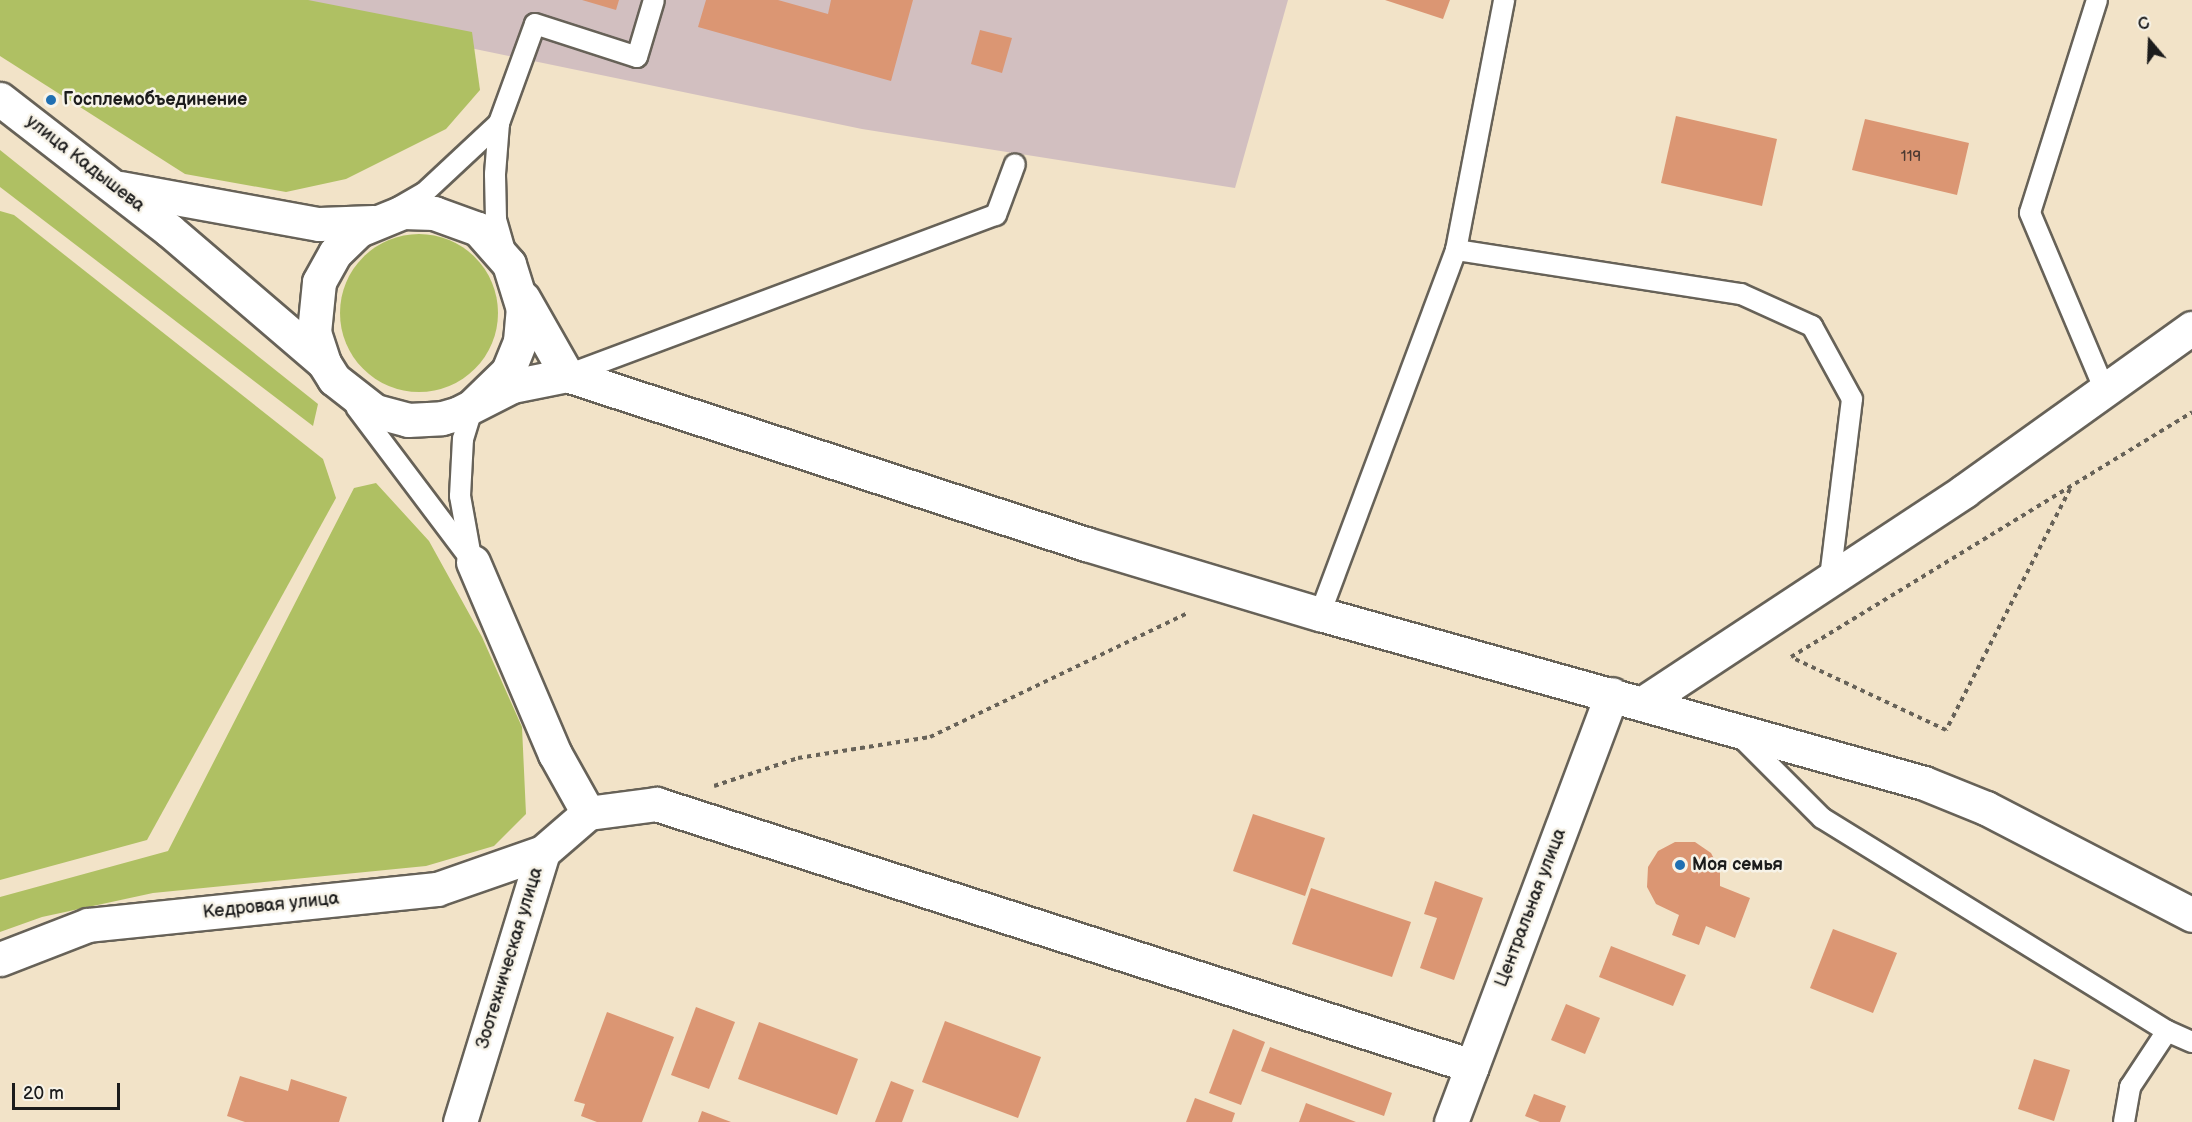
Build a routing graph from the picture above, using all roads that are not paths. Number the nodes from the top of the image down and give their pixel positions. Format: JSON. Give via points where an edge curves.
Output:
{"nodes":[{"id":1,"x":654,"y":0,"type":"edge"},
{"id":2,"x":1504,"y":0,"type":"edge"},
{"id":3,"x":2097,"y":0,"type":"edge"},
{"id":4,"x":0,"y":99,"type":"edge"},
{"id":5,"x":499,"y":123,"type":"junction"},
{"id":6,"x":1015,"y":164,"type":"dead end"},
{"id":7,"x":115,"y":188,"type":"junction"},
{"id":8,"x":373,"y":222,"type":"junction"},
{"id":9,"x":1456,"y":250,"type":"junction"},
{"id":10,"x":515,"y":278,"type":"junction"},
{"id":11,"x":2192,"y":328,"type":"edge"},
{"id":12,"x":324,"y":363,"type":"junction"},
{"id":13,"x":567,"y":375,"type":"junction"},
{"id":14,"x":2104,"y":388,"type":"junction"},
{"id":15,"x":346,"y":392,"type":"junction"},
{"id":16,"x":474,"y":404,"type":"junction"},
{"id":17,"x":472,"y":562,"type":"junction"},
{"id":18,"x":1830,"y":577,"type":"junction"},
{"id":19,"x":1320,"y":614,"type":"junction"},
{"id":20,"x":1612,"y":694,"type":"junction"},
{"id":21,"x":1643,"y":703,"type":"junction"},
{"id":22,"x":1734,"y":730,"type":"junction"},
{"id":23,"x":588,"y":813,"type":"junction"},
{"id":24,"x":543,"y":852,"type":"junction"},
{"id":25,"x":2192,"y":915,"type":"edge"},
{"id":26,"x":0,"y":959,"type":"edge"},
{"id":27,"x":2167,"y":1031,"type":"junction"},
{"id":28,"x":2192,"y":1042,"type":"edge"},
{"id":29,"x":1472,"y":1066,"type":"junction"},
{"id":30,"x":460,"y":1122,"type":"edge"},
{"id":31,"x":1451,"y":1122,"type":"edge"},
{"id":32,"x":2124,"y":1122,"type":"edge"}],
"edges":[{"from":1,"to":5,"type":"lane","via":[[637,57],[535,24]]},
{"from":2,"to":9,"type":"lane"},
{"from":3,"to":14,"type":"lane","via":[[2030,213]]},
{"from":4,"to":7,"type":"street","name":"улица Кадышева"},
{"from":5,"to":8,"type":"lane","via":[[424,193]]},
{"from":5,"to":10,"type":"lane","via":[[496,219]]},
{"from":6,"to":13,"type":"lane","via":[[996,215]]},
{"from":7,"to":8,"type":"street","via":[[319,224]]},
{"from":7,"to":12,"type":"street","name":"улица Кадышева"},
{"from":8,"to":10,"type":"street","via":[[403,212],[450,216],[478,230]]},
{"from":8,"to":12,"type":"street","via":[[334,253],[319,282],[313,315]]},
{"from":9,"to":18,"type":"lane","via":[[1741,294],[1812,326],[1852,399]]},
{"from":9,"to":19,"type":"lane"},
{"from":10,"to":13,"type":"street"},
{"from":10,"to":16,"type":"street","via":[[523,325],[515,356],[498,383]]},
{"from":11,"to":14,"type":"street"},
{"from":12,"to":15,"type":"street"},
{"from":13,"to":16,"type":"street","via":[[512,386]]},
{"from":13,"to":19,"type":"street","via":[[1086,544]]},
{"from":14,"to":18,"type":"street","via":[[1964,491]]},
{"from":15,"to":16,"type":"street","via":[[375,411],[408,420],[442,418]]},
{"from":15,"to":17,"type":"lane"},
{"from":16,"to":17,"type":"lane","via":[[463,439],[460,496]]},
{"from":17,"to":23,"type":"street","via":[[555,754]]},
{"from":18,"to":21,"type":"street"},
{"from":19,"to":20,"type":"street"},
{"from":20,"to":21,"type":"street"},
{"from":20,"to":29,"type":"street","name":"Центральная улица"},
{"from":21,"to":22,"type":"street"},
{"from":22,"to":25,"type":"street","via":[[1924,783],[1986,808]]},
{"from":22,"to":27,"type":"lane","via":[[1822,818]]},
{"from":23,"to":24,"type":"street","name":"Зоотехническая улица"},
{"from":23,"to":29,"type":"street","via":[[657,804]]},
{"from":24,"to":26,"type":"street","name":"Кедровая улица","via":[[437,889],[88,925]]},
{"from":24,"to":30,"type":"street","name":"Зоотехническая улица"},
{"from":27,"to":28,"type":"lane"},
{"from":27,"to":32,"type":"lane","via":[[2130,1087]]},
{"from":29,"to":31,"type":"street","name":"Центральная улица"}]}
